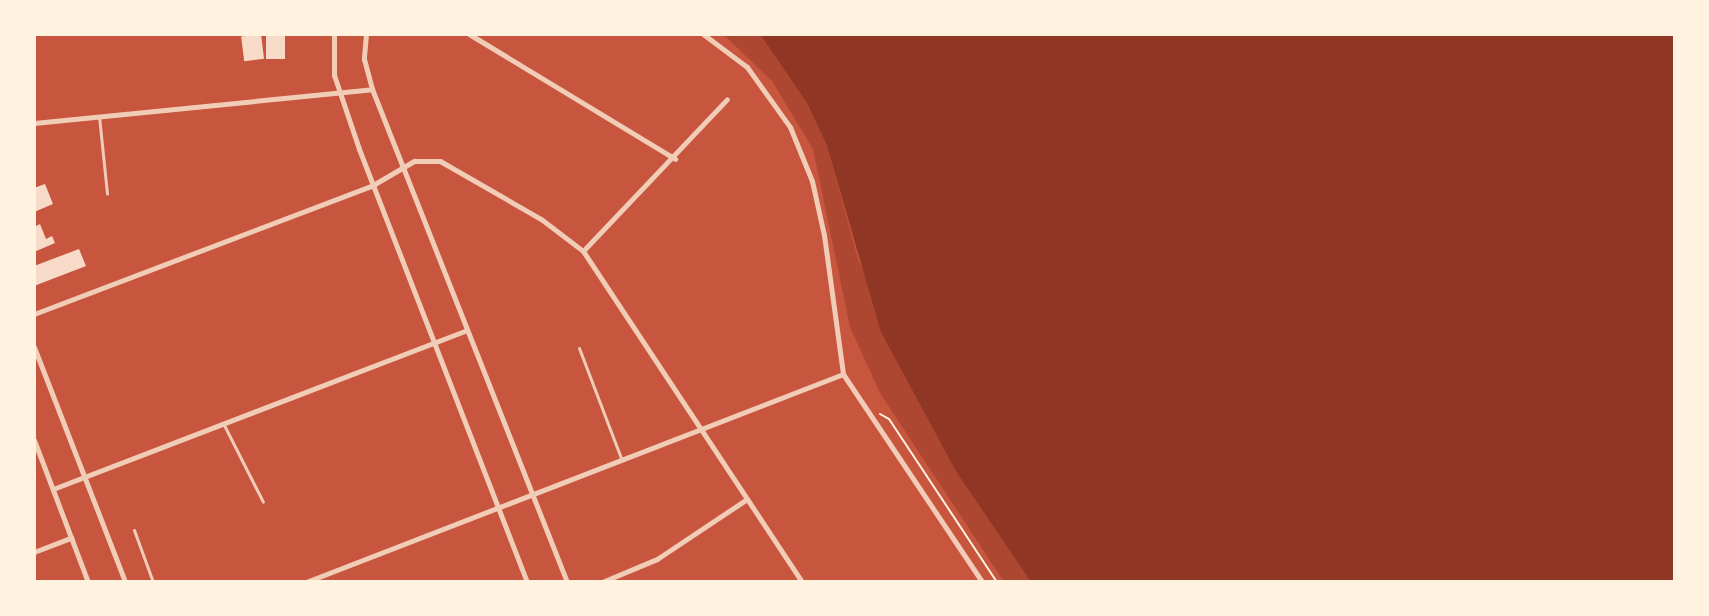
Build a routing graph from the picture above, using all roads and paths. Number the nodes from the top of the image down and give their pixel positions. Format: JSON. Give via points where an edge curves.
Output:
{"nodes":[{"id":1,"x":334,"y":34,"type":"edge"},
{"id":2,"x":366,"y":34,"type":"edge"},
{"id":3,"x":469,"y":34,"type":"edge"},
{"id":4,"x":703,"y":34,"type":"edge"},
{"id":5,"x":372,"y":89,"type":"junction"},
{"id":6,"x":339,"y":92,"type":"junction"},
{"id":7,"x":727,"y":99,"type":"dead end"},
{"id":8,"x":99,"y":116,"type":"junction"},
{"id":9,"x":34,"y":123,"type":"edge"},
{"id":10,"x":675,"y":159,"type":"junction"},
{"id":11,"x":403,"y":167,"type":"junction"},
{"id":12,"x":373,"y":185,"type":"junction"},
{"id":13,"x":107,"y":194,"type":"dead end"},
{"id":14,"x":583,"y":251,"type":"junction"},
{"id":15,"x":34,"y":314,"type":"edge"},
{"id":16,"x":467,"y":330,"type":"junction"},
{"id":17,"x":435,"y":344,"type":"junction"},
{"id":18,"x":34,"y":347,"type":"edge"},
{"id":19,"x":579,"y":348,"type":"dead end"},
{"id":20,"x":843,"y":374,"type":"junction"},
{"id":21,"x":873,"y":402,"type":"dead end"},
{"id":22,"x":224,"y":425,"type":"junction"},
{"id":23,"x":701,"y":431,"type":"junction"},
{"id":24,"x":34,"y":442,"type":"edge"},
{"id":25,"x":623,"y":461,"type":"junction"},
{"id":26,"x":83,"y":479,"type":"junction"},
{"id":27,"x":53,"y":489,"type":"junction"},
{"id":28,"x":532,"y":495,"type":"junction"},
{"id":29,"x":747,"y":499,"type":"junction"},
{"id":30,"x":263,"y":502,"type":"dead end"},
{"id":31,"x":497,"y":507,"type":"junction"},
{"id":32,"x":134,"y":530,"type":"dead end"},
{"id":33,"x":71,"y":538,"type":"junction"},
{"id":34,"x":34,"y":552,"type":"edge"},
{"id":35,"x":88,"y":582,"type":"edge"},
{"id":36,"x":125,"y":582,"type":"edge"},
{"id":37,"x":153,"y":582,"type":"edge"},
{"id":38,"x":306,"y":582,"type":"edge"},
{"id":39,"x":527,"y":582,"type":"edge"},
{"id":40,"x":567,"y":582,"type":"edge"},
{"id":41,"x":602,"y":582,"type":"edge"},
{"id":42,"x":802,"y":582,"type":"edge"},
{"id":43,"x":982,"y":582,"type":"edge"},
{"id":44,"x":997,"y":582,"type":"edge"}],
"edges":[{"from":1,"to":6,"type":"street","via":[[332,60]]},
{"from":2,"to":5,"type":"street","via":[[364,59]]},
{"from":3,"to":10,"type":"street"},
{"from":4,"to":20,"type":"street","via":[[747,67],[800,147],[824,235]]},
{"from":5,"to":6,"type":"street"},
{"from":5,"to":11,"type":"street"},
{"from":6,"to":8,"type":"street"},
{"from":6,"to":12,"type":"street"},
{"from":7,"to":10,"type":"street"},
{"from":8,"to":9,"type":"street"},
{"from":8,"to":13,"type":"lane"},
{"from":10,"to":14,"type":"street"},
{"from":11,"to":12,"type":"street"},
{"from":11,"to":14,"type":"street","via":[[423,158],[440,161],[541,219]]},
{"from":11,"to":16,"type":"street"},
{"from":12,"to":15,"type":"street"},
{"from":12,"to":17,"type":"street"},
{"from":14,"to":23,"type":"street"},
{"from":16,"to":17,"type":"street"},
{"from":16,"to":28,"type":"street"},
{"from":17,"to":22,"type":"street"},
{"from":17,"to":31,"type":"street"},
{"from":18,"to":26,"type":"street"},
{"from":19,"to":25,"type":"lane"},
{"from":20,"to":23,"type":"street"},
{"from":20,"to":43,"type":"street"},
{"from":21,"to":44,"type":"path"},
{"from":22,"to":26,"type":"street"},
{"from":22,"to":30,"type":"lane"},
{"from":23,"to":25,"type":"street"},
{"from":23,"to":29,"type":"street"},
{"from":24,"to":27,"type":"street"},
{"from":25,"to":28,"type":"street"},
{"from":26,"to":27,"type":"street"},
{"from":26,"to":36,"type":"street"},
{"from":27,"to":33,"type":"street"},
{"from":28,"to":31,"type":"street"},
{"from":28,"to":40,"type":"street"},
{"from":29,"to":41,"type":"street","via":[[657,559]]},
{"from":29,"to":42,"type":"street"},
{"from":31,"to":38,"type":"street"},
{"from":31,"to":39,"type":"street"},
{"from":32,"to":37,"type":"lane"},
{"from":33,"to":34,"type":"street"},
{"from":33,"to":35,"type":"street"}]}
